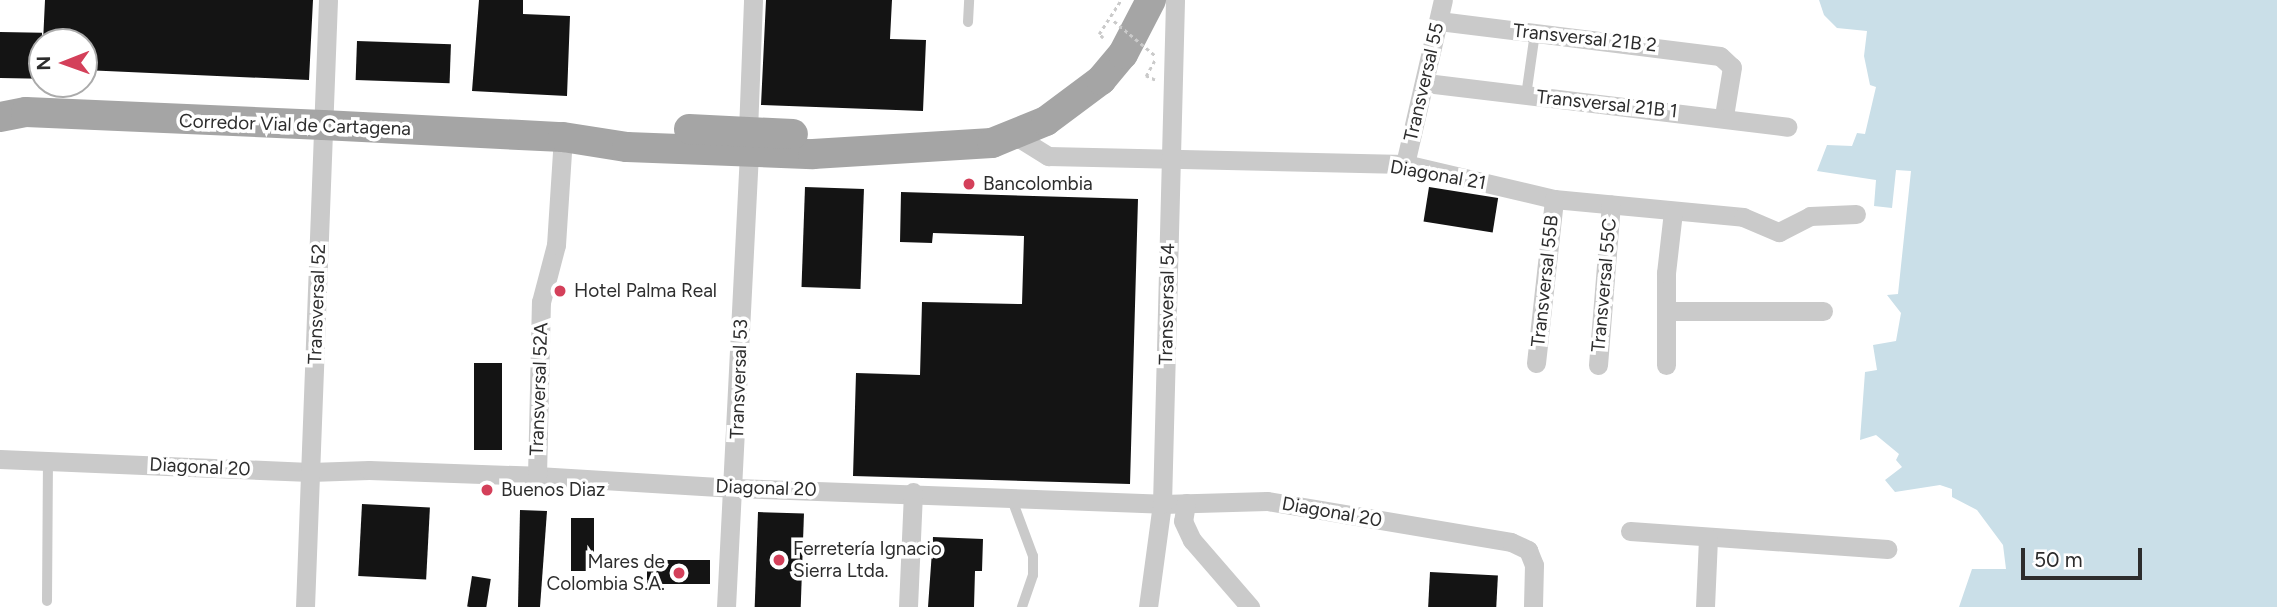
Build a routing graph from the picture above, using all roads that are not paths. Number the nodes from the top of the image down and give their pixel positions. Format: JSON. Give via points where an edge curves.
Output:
{"nodes":[{"id":1,"x":328,"y":0,"type":"edge"},
{"id":2,"x":753,"y":0,"type":"edge"},
{"id":3,"x":969,"y":0,"type":"edge"},
{"id":4,"x":1151,"y":0,"type":"edge"},
{"id":5,"x":1175,"y":0,"type":"edge"},
{"id":6,"x":1443,"y":0,"type":"edge"},
{"id":7,"x":1439,"y":21,"type":"junction"},
{"id":8,"x":968,"y":22,"type":"dead end"},
{"id":9,"x":1535,"y":33,"type":"junction"},
{"id":10,"x":1426,"y":83,"type":"junction"},
{"id":11,"x":1526,"y":96,"type":"junction"},
{"id":12,"x":9,"y":111,"type":"edge"},
{"id":13,"x":1724,"y":116,"type":"junction"},
{"id":14,"x":323,"y":125,"type":"junction"},
{"id":15,"x":1787,"y":127,"type":"dead end"},
{"id":16,"x":1016,"y":136,"type":"junction"},
{"id":17,"x":563,"y":137,"type":"junction"},
{"id":18,"x":749,"y":141,"type":"junction"},
{"id":19,"x":1171,"y":160,"type":"junction"},
{"id":20,"x":1405,"y":164,"type":"junction"},
{"id":21,"x":1554,"y":199,"type":"junction"},
{"id":22,"x":1611,"y":205,"type":"junction"},
{"id":23,"x":1673,"y":212,"type":"junction"},
{"id":24,"x":1856,"y":214,"type":"dead end"},
{"id":25,"x":1666,"y":311,"type":"junction"},
{"id":26,"x":1823,"y":311,"type":"dead end"},
{"id":27,"x":1536,"y":362,"type":"dead end"},
{"id":28,"x":1598,"y":365,"type":"dead end"},
{"id":29,"x":1666,"y":365,"type":"dead end"},
{"id":30,"x":0,"y":458,"type":"edge"},
{"id":31,"x":48,"y":460,"type":"junction"},
{"id":32,"x":310,"y":472,"type":"junction"},
{"id":33,"x":537,"y":476,"type":"junction"},
{"id":34,"x":735,"y":488,"type":"junction"},
{"id":35,"x":913,"y":492,"type":"junction"},
{"id":36,"x":1011,"y":497,"type":"junction"},
{"id":37,"x":1186,"y":503,"type":"junction"},
{"id":38,"x":1162,"y":504,"type":"junction"},
{"id":39,"x":1630,"y":531,"type":"dead end"},
{"id":40,"x":1708,"y":538,"type":"junction"},
{"id":41,"x":1887,"y":550,"type":"dead end"},
{"id":42,"x":47,"y":601,"type":"dead end"},
{"id":43,"x":305,"y":607,"type":"edge"},
{"id":44,"x":726,"y":607,"type":"edge"},
{"id":45,"x":908,"y":607,"type":"edge"},
{"id":46,"x":1023,"y":607,"type":"edge"},
{"id":47,"x":1148,"y":607,"type":"edge"},
{"id":48,"x":1250,"y":607,"type":"edge"},
{"id":49,"x":1533,"y":607,"type":"edge"},
{"id":50,"x":1705,"y":607,"type":"edge"}],
"edges":[{"from":1,"to":14,"type":"street","name":"Transversal 52"},
{"from":2,"to":18,"type":"street","name":"Transversal 53"},
{"from":3,"to":8,"type":"lane"},
{"from":4,"to":16,"type":"main road","name":"Corredor Vial de Cartagena","via":[[1123,54],[1101,80],[1075,103]]},
{"from":5,"to":19,"type":"street","name":"Transversal 54"},
{"from":6,"to":7,"type":"street","name":"Transversal 55"},
{"from":7,"to":9,"type":"street","name":"Transversal 21B 2"},
{"from":7,"to":10,"type":"street","name":"Transversal 55"},
{"from":9,"to":11,"type":"lane"},
{"from":9,"to":13,"type":"street","name":"Transversal 21B 2","via":[[1707,52],[1728,62]]},
{"from":10,"to":11,"type":"street","name":"Transversal 21B 1"},
{"from":10,"to":20,"type":"street","name":"Transversal 55"},
{"from":11,"to":13,"type":"street","name":"Transversal 21B 1"},
{"from":12,"to":14,"type":"main road","name":"Corredor Vial de Cartagena"},
{"from":13,"to":15,"type":"street","name":"Transversal 21B 1"},
{"from":14,"to":17,"type":"main road","name":"Corredor Vial de Cartagena"},
{"from":14,"to":32,"type":"street","name":"Transversal 52"},
{"from":16,"to":18,"type":"main road","name":"Corredor Vial de Cartagena","via":[[982,144],[886,148]]},
{"from":16,"to":19,"type":"street","name":"Diagonal 21","via":[[1048,156]]},
{"from":17,"to":18,"type":"main road","name":"Corredor Vial de Cartagena","via":[[632,127]]},
{"from":17,"to":33,"type":"street","name":"Transversal 52A","via":[[556,244],[541,302]]},
{"from":18,"to":34,"type":"street","name":"Transversal 53"},
{"from":19,"to":20,"type":"street","name":"Diagonal 21"},
{"from":19,"to":38,"type":"street","name":"Transversal 54"},
{"from":20,"to":21,"type":"street","name":"Diagonal 21"},
{"from":21,"to":22,"type":"street","name":"Diagonal 21"},
{"from":21,"to":27,"type":"street","name":"Transversal 55B"},
{"from":22,"to":23,"type":"street","name":"Diagonal 21"},
{"from":22,"to":28,"type":"street","name":"Transversal 55C"},
{"from":23,"to":24,"type":"street","name":"Diagonal 21","via":[[1744,217],[1779,232],[1810,216]]},
{"from":23,"to":25,"type":"street"},
{"from":25,"to":26,"type":"street"},
{"from":25,"to":29,"type":"street"},
{"from":30,"to":31,"type":"street","name":"Diagonal 20"},
{"from":31,"to":32,"type":"street","name":"Diagonal 20"},
{"from":31,"to":42,"type":"lane"},
{"from":32,"to":33,"type":"street","name":"Diagonal 20"},
{"from":32,"to":43,"type":"street","name":"Transversal 52"},
{"from":33,"to":34,"type":"street","name":"Diagonal 20"},
{"from":34,"to":35,"type":"street","name":"Diagonal 20"},
{"from":34,"to":44,"type":"street","name":"Transversal 53"},
{"from":35,"to":36,"type":"street","name":"Diagonal 20"},
{"from":35,"to":45,"type":"street"},
{"from":36,"to":38,"type":"street","name":"Diagonal 20"},
{"from":36,"to":46,"type":"lane","via":[[1033,556],[1033,575]]},
{"from":37,"to":38,"type":"street","name":"Diagonal 20"},
{"from":37,"to":48,"type":"street","via":[[1184,521],[1192,540]]},
{"from":37,"to":49,"type":"street","name":"Diagonal 20","via":[[1267,501],[1511,542],[1528,550],[1534,565]]},
{"from":38,"to":47,"type":"street","name":"Transversal 54"},
{"from":39,"to":40,"type":"street"},
{"from":40,"to":41,"type":"street"},
{"from":40,"to":50,"type":"street"}]}
